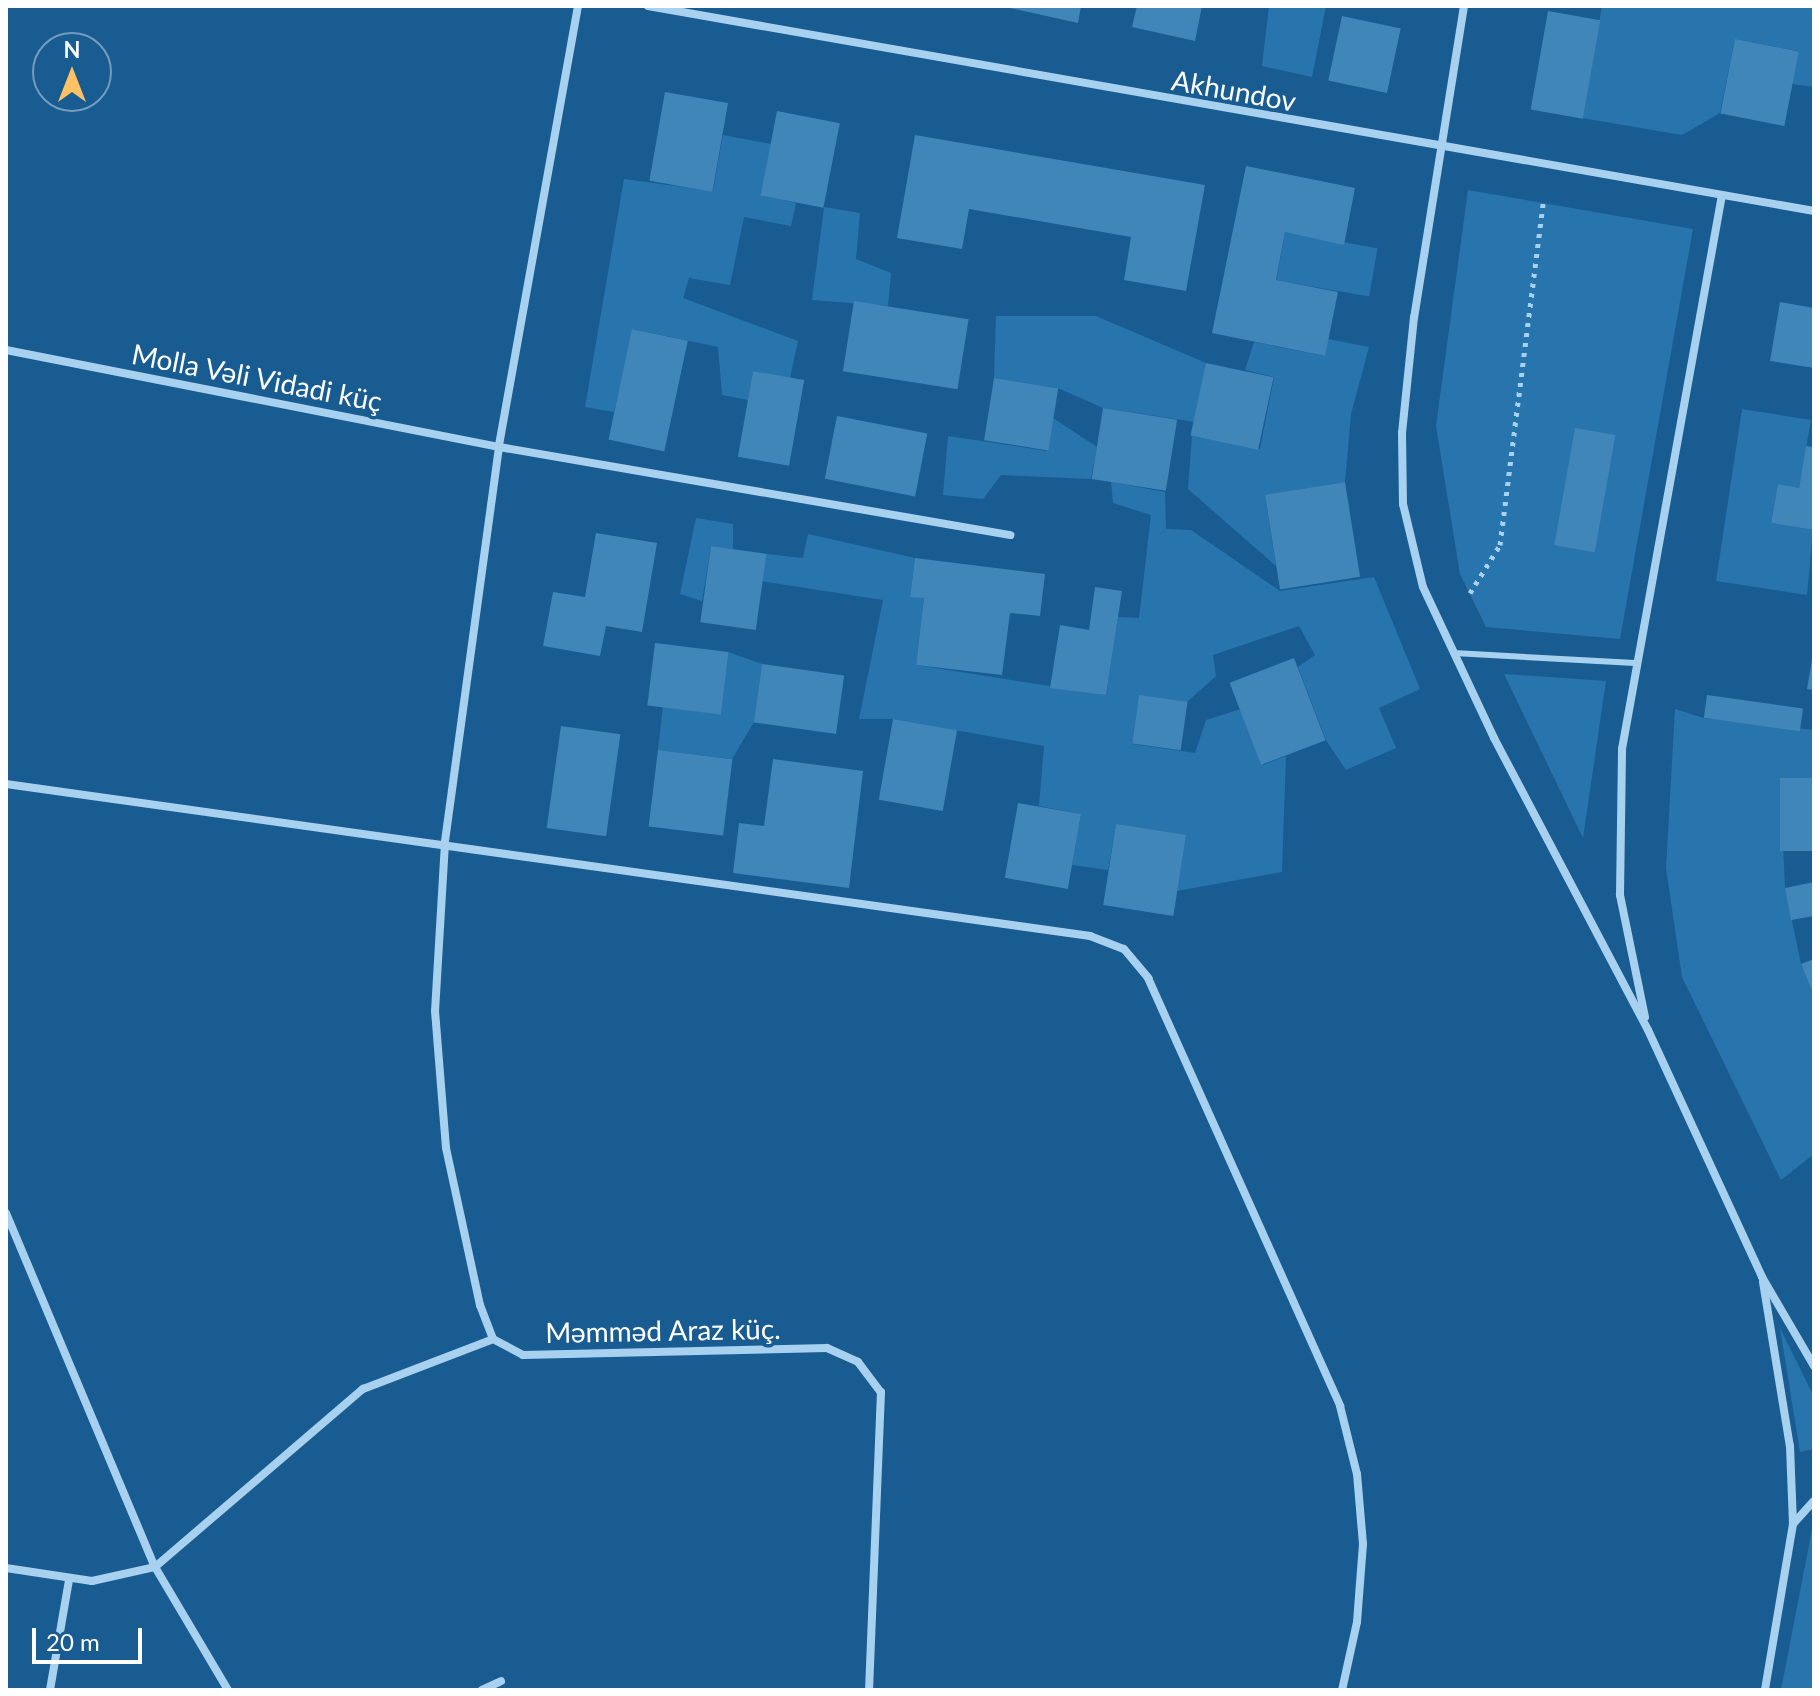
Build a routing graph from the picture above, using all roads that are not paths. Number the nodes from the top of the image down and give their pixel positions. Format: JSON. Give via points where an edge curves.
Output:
{"nodes":[{"id":1,"x":578,"y":6,"type":"edge"},
{"id":2,"x":648,"y":6,"type":"edge"},
{"id":3,"x":1464,"y":6,"type":"edge"},
{"id":4,"x":1440,"y":149,"type":"junction"},
{"id":5,"x":1722,"y":195,"type":"junction"},
{"id":6,"x":1814,"y":211,"type":"edge"},
{"id":7,"x":6,"y":350,"type":"edge"},
{"id":8,"x":499,"y":447,"type":"junction"},
{"id":9,"x":1010,"y":535,"type":"dead end"},
{"id":10,"x":1454,"y":653,"type":"junction"},
{"id":11,"x":1635,"y":663,"type":"junction"},
{"id":12,"x":6,"y":784,"type":"edge"},
{"id":13,"x":445,"y":843,"type":"junction"},
{"id":14,"x":1648,"y":1030,"type":"junction"},
{"id":15,"x":6,"y":1213,"type":"edge"},
{"id":16,"x":1762,"y":1277,"type":"junction"},
{"id":17,"x":493,"y":1339,"type":"junction"},
{"id":18,"x":1814,"y":1366,"type":"edge"},
{"id":19,"x":1814,"y":1501,"type":"edge"},
{"id":20,"x":1793,"y":1524,"type":"junction"},
{"id":21,"x":155,"y":1567,"type":"junction"},
{"id":22,"x":6,"y":1568,"type":"edge"},
{"id":23,"x":69,"y":1580,"type":"junction"},
{"id":24,"x":501,"y":1681,"type":"dead end"},
{"id":25,"x":50,"y":1690,"type":"edge"},
{"id":26,"x":228,"y":1690,"type":"edge"},
{"id":27,"x":482,"y":1690,"type":"edge"},
{"id":28,"x":869,"y":1690,"type":"edge"},
{"id":29,"x":1342,"y":1690,"type":"edge"},
{"id":30,"x":1765,"y":1690,"type":"edge"}],
"edges":[{"from":1,"to":8,"type":"street"},
{"from":2,"to":4,"type":"street","name":"Akhundov"},
{"from":3,"to":4,"type":"street"},
{"from":4,"to":5,"type":"street","name":"Akhundov"},
{"from":4,"to":10,"type":"street","via":[[1402,433],[1403,504],[1423,587]]},
{"from":5,"to":6,"type":"street","name":"Akhundov"},
{"from":5,"to":11,"type":"street"},
{"from":7,"to":8,"type":"street","name":"Molla Vəli Vidadi küç"},
{"from":8,"to":9,"type":"street","name":"Molla Vəli Vidadi küç"},
{"from":8,"to":13,"type":"street"},
{"from":10,"to":11,"type":"lane"},
{"from":10,"to":14,"type":"street"},
{"from":11,"to":14,"type":"street","via":[[1618,821],[1620,895]]},
{"from":12,"to":13,"type":"street"},
{"from":13,"to":17,"type":"street","via":[[437,1083],[480,1305]]},
{"from":13,"to":29,"type":"street","via":[[1090,936],[1124,949],[1148,978],[1340,1406],[1357,1474],[1363,1544],[1357,1622]]},
{"from":14,"to":16,"type":"street"},
{"from":15,"to":21,"type":"street"},
{"from":16,"to":18,"type":"street"},
{"from":16,"to":20,"type":"street","via":[[1790,1446]]},
{"from":17,"to":21,"type":"street","via":[[363,1389]]},
{"from":17,"to":28,"type":"street","name":"Məmməd Araz küç.","via":[[523,1355],[827,1348],[858,1362],[881,1392]]},
{"from":19,"to":20,"type":"street"},
{"from":20,"to":30,"type":"street"},
{"from":21,"to":23,"type":"street","via":[[111,1580]]},
{"from":21,"to":26,"type":"street"},
{"from":22,"to":23,"type":"street"},
{"from":23,"to":25,"type":"street"},
{"from":24,"to":27,"type":"street"}]}
